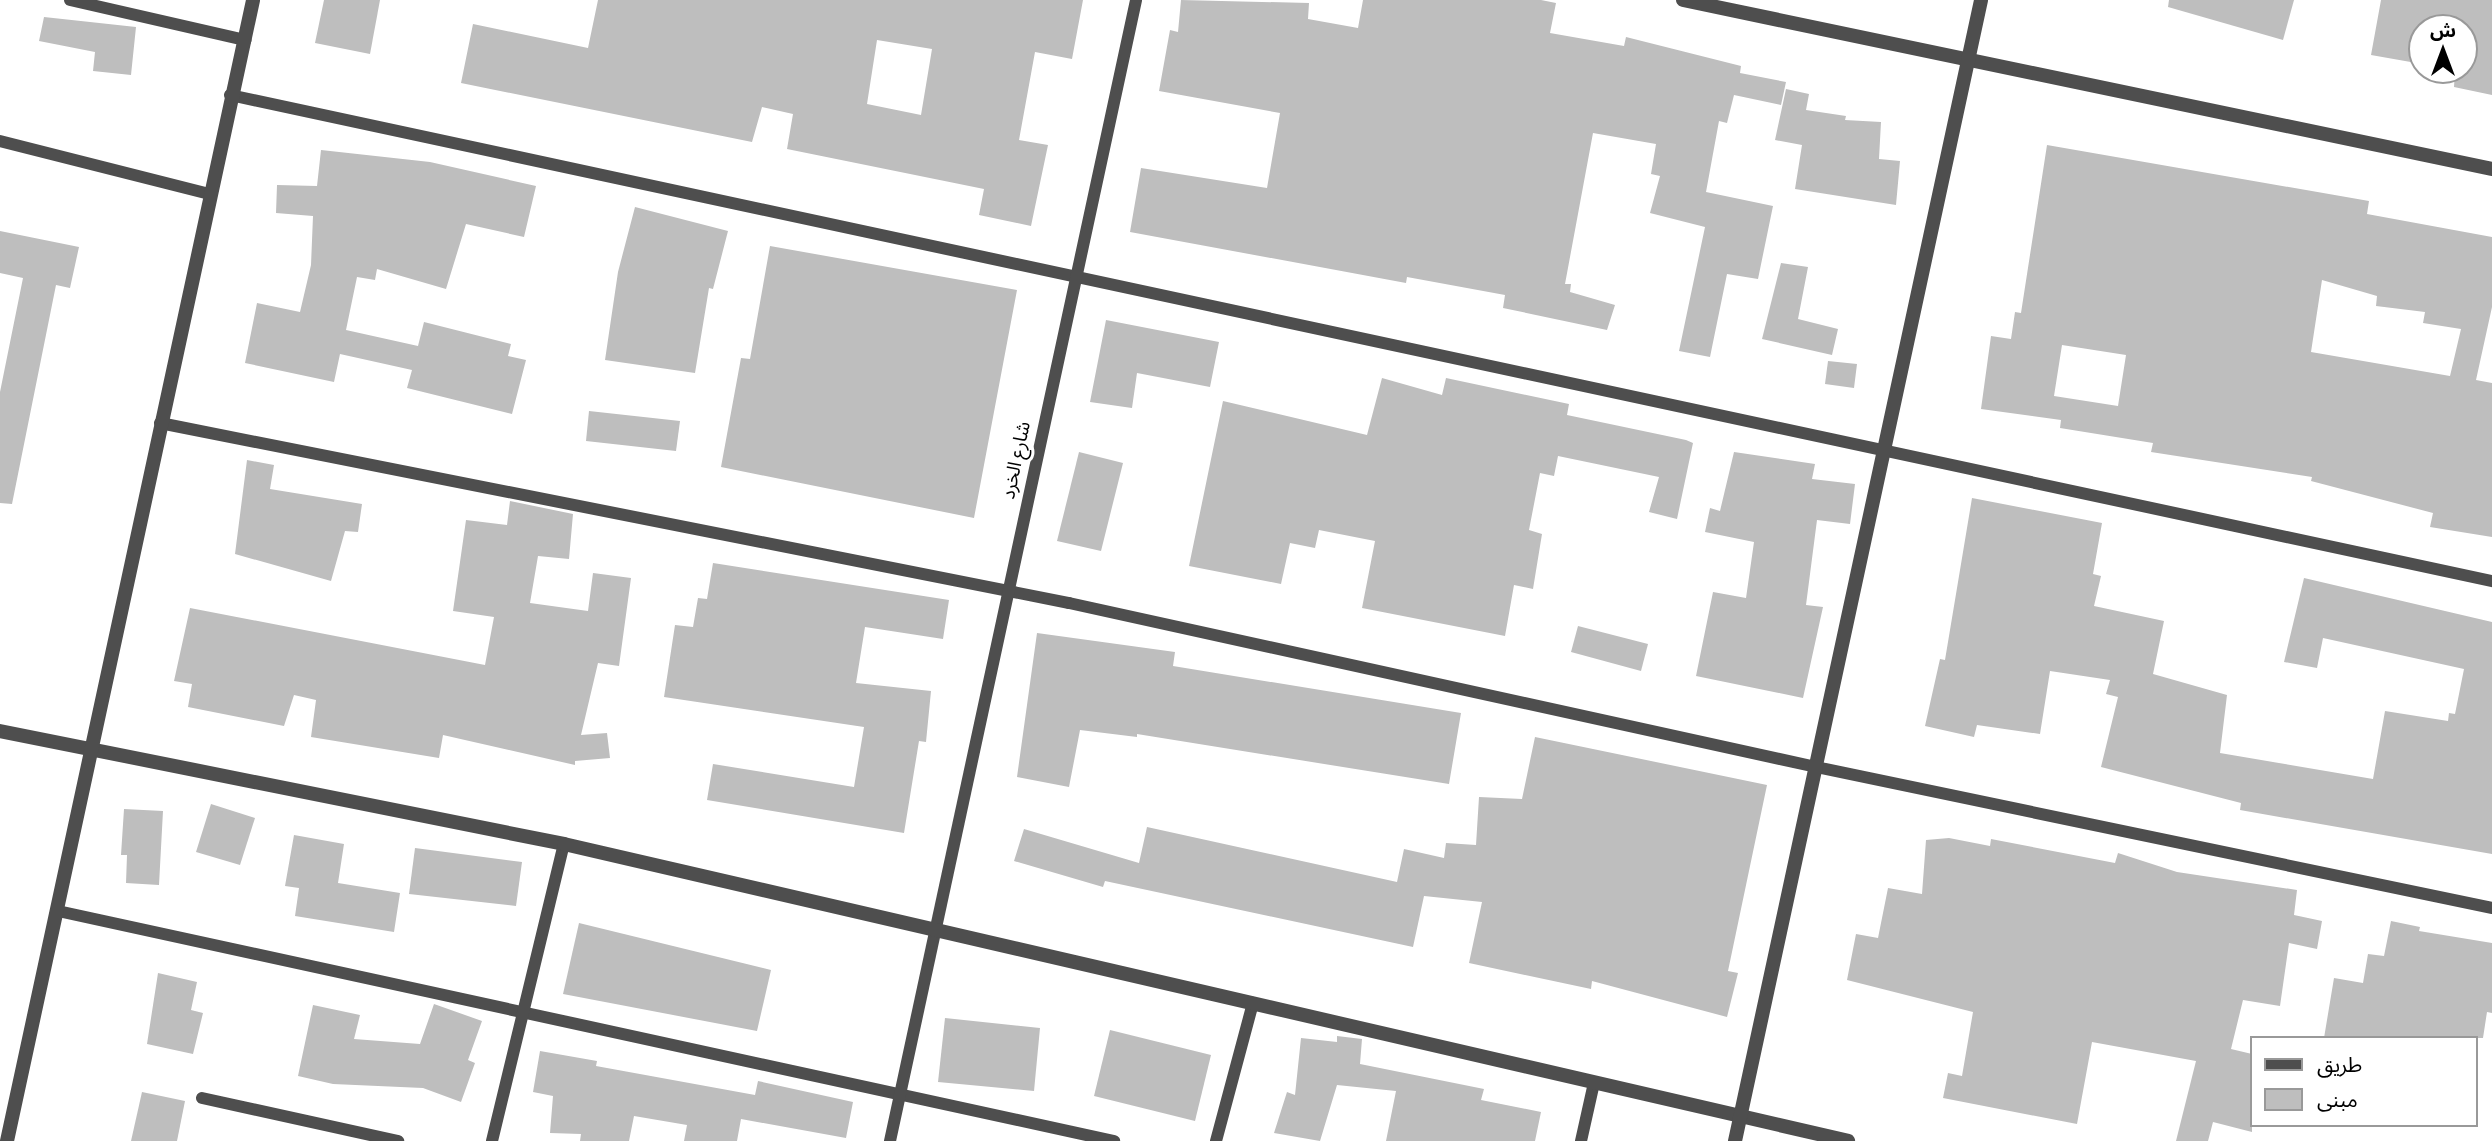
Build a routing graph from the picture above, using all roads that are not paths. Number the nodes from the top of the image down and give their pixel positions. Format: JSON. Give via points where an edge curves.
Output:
{"nodes":[{"id":1,"x":70,"y":0,"type":"edge"},
{"id":2,"x":253,"y":0,"type":"edge"},
{"id":3,"x":1136,"y":0,"type":"edge"},
{"id":4,"x":1683,"y":0,"type":"edge"},
{"id":5,"x":1981,"y":0,"type":"edge"},
{"id":6,"x":245,"y":40,"type":"junction"},
{"id":7,"x":1971,"y":59,"type":"junction"},
{"id":8,"x":230,"y":95,"type":"junction"},
{"id":9,"x":0,"y":141,"type":"edge"},
{"id":10,"x":2492,"y":169,"type":"edge"},
{"id":11,"x":209,"y":194,"type":"junction"},
{"id":12,"x":1075,"y":276,"type":"junction"},
{"id":13,"x":160,"y":423,"type":"junction"},
{"id":14,"x":1886,"y":451,"type":"junction"},
{"id":15,"x":2492,"y":582,"type":"edge"},
{"id":16,"x":1006,"y":593,"type":"junction"},
{"id":17,"x":0,"y":731,"type":"edge"},
{"id":18,"x":90,"y":751,"type":"junction"},
{"id":19,"x":1816,"y":767,"type":"junction"},
{"id":20,"x":564,"y":844,"type":"junction"},
{"id":21,"x":2492,"y":908,"type":"edge"},
{"id":22,"x":58,"y":911,"type":"junction"},
{"id":23,"x":933,"y":928,"type":"junction"},
{"id":24,"x":1252,"y":1003,"type":"junction"},
{"id":25,"x":523,"y":1011,"type":"junction"},
{"id":26,"x":1594,"y":1083,"type":"junction"},
{"id":27,"x":900,"y":1091,"type":"junction"},
{"id":28,"x":202,"y":1098,"type":"dead end"},
{"id":29,"x":1740,"y":1117,"type":"junction"},
{"id":30,"x":7,"y":1141,"type":"edge"},
{"id":31,"x":398,"y":1141,"type":"edge"},
{"id":32,"x":492,"y":1141,"type":"edge"},
{"id":33,"x":890,"y":1141,"type":"edge"},
{"id":34,"x":1114,"y":1141,"type":"edge"},
{"id":35,"x":1216,"y":1141,"type":"edge"},
{"id":36,"x":1581,"y":1141,"type":"edge"},
{"id":37,"x":1735,"y":1141,"type":"edge"},
{"id":38,"x":1848,"y":1141,"type":"edge"}],
"edges":[{"from":1,"to":6,"type":"lane"},
{"from":2,"to":6,"type":"street"},
{"from":3,"to":12,"type":"lane","name":"شارع الخرد"},
{"from":4,"to":7,"type":"street"},
{"from":5,"to":7,"type":"street"},
{"from":6,"to":8,"type":"street"},
{"from":7,"to":10,"type":"street"},
{"from":7,"to":14,"type":"street"},
{"from":8,"to":11,"type":"street"},
{"from":8,"to":12,"type":"lane"},
{"from":9,"to":11,"type":"lane"},
{"from":11,"to":13,"type":"street"},
{"from":12,"to":14,"type":"lane"},
{"from":12,"to":16,"type":"lane","name":"شارع الخرد"},
{"from":13,"to":16,"type":"lane"},
{"from":13,"to":18,"type":"street"},
{"from":14,"to":15,"type":"lane"},
{"from":14,"to":19,"type":"street"},
{"from":16,"to":19,"type":"lane"},
{"from":16,"to":23,"type":"lane","name":"شارع الخرد"},
{"from":17,"to":18,"type":"street"},
{"from":18,"to":20,"type":"street"},
{"from":18,"to":22,"type":"street"},
{"from":19,"to":21,"type":"lane"},
{"from":19,"to":29,"type":"street"},
{"from":20,"to":23,"type":"street"},
{"from":20,"to":25,"type":"lane"},
{"from":22,"to":25,"type":"lane"},
{"from":22,"to":30,"type":"street"},
{"from":23,"to":24,"type":"street"},
{"from":23,"to":27,"type":"lane","name":"شارع الخرد"},
{"from":24,"to":26,"type":"street"},
{"from":24,"to":35,"type":"lane"},
{"from":25,"to":27,"type":"lane"},
{"from":25,"to":32,"type":"lane"},
{"from":26,"to":29,"type":"street"},
{"from":26,"to":36,"type":"lane"},
{"from":27,"to":33,"type":"lane","name":"شارع الخرد"},
{"from":27,"to":34,"type":"lane"},
{"from":28,"to":31,"type":"lane"},
{"from":29,"to":37,"type":"street"},
{"from":29,"to":38,"type":"street"}]}
